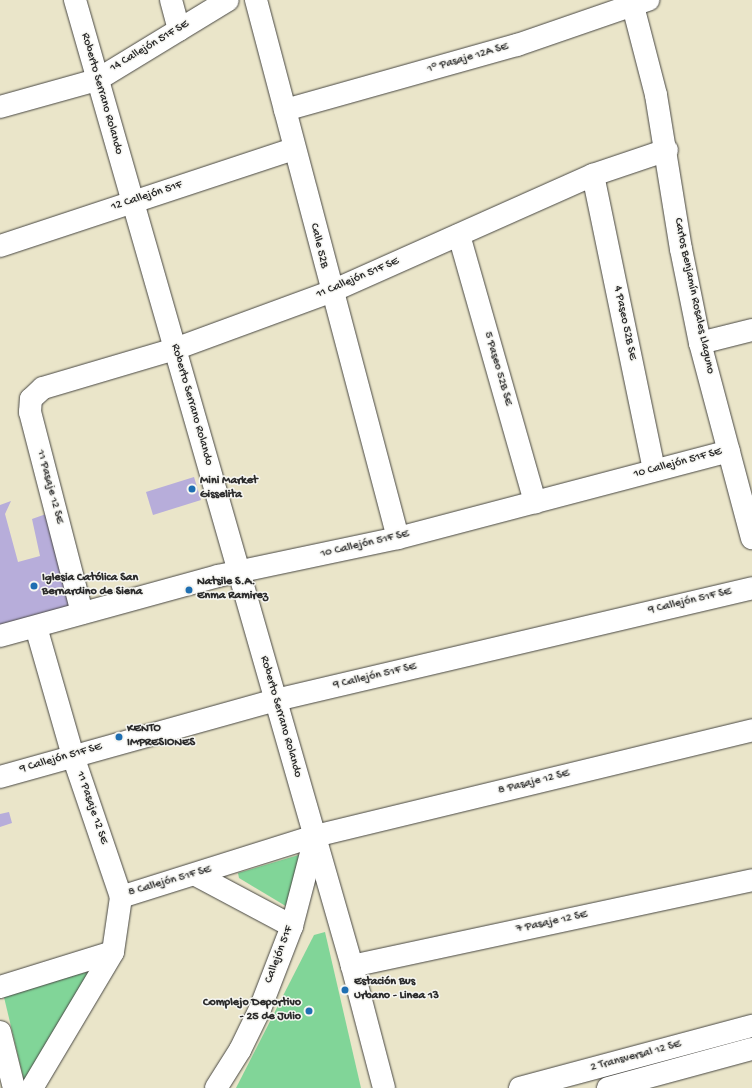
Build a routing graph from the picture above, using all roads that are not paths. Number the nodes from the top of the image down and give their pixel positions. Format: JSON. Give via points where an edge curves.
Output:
{"nodes":[{"id":1,"x":75,"y":0,"type":"edge"},
{"id":2,"x":171,"y":0,"type":"edge"},
{"id":3,"x":228,"y":0,"type":"edge"},
{"id":4,"x":256,"y":0,"type":"edge"},
{"id":5,"x":640,"y":3,"type":"edge"},
{"id":6,"x":179,"y":30,"type":"junction"},
{"id":7,"x":97,"y":80,"type":"junction"},
{"id":8,"x":0,"y":107,"type":"edge"},
{"id":9,"x":285,"y":110,"type":"junction"},
{"id":10,"x":294,"y":149,"type":"junction"},
{"id":11,"x":667,"y":150,"type":"junction"},
{"id":12,"x":593,"y":175,"type":"junction"},
{"id":13,"x":132,"y":202,"type":"junction"},
{"id":14,"x":459,"y":235,"type":"junction"},
{"id":15,"x":0,"y":246,"type":"edge"},
{"id":16,"x":330,"y":292,"type":"junction"},
{"id":17,"x":752,"y":330,"type":"edge"},
{"id":18,"x":700,"y":343,"type":"junction"},
{"id":19,"x":175,"y":349,"type":"junction"},
{"id":20,"x":43,"y":388,"type":"joint"},
{"id":21,"x":729,"y":451,"type":"junction"},
{"id":22,"x":654,"y":470,"type":"junction"},
{"id":23,"x":535,"y":502,"type":"junction"},
{"id":24,"x":398,"y":538,"type":"junction"},
{"id":25,"x":752,"y":538,"type":"edge"},
{"id":26,"x":238,"y":574,"type":"junction"},
{"id":27,"x":752,"y":588,"type":"edge"},
{"id":28,"x":82,"y":613,"type":"junction"},
{"id":29,"x":36,"y":627,"type":"junction"},
{"id":30,"x":0,"y":636,"type":"edge"},
{"id":31,"x":276,"y":700,"type":"junction"},
{"id":32,"x":752,"y":730,"type":"edge"},
{"id":33,"x":73,"y":756,"type":"junction"},
{"id":34,"x":0,"y":776,"type":"edge"},
{"id":35,"x":315,"y":836,"type":"junction"},
{"id":36,"x":196,"y":876,"type":"junction"},
{"id":37,"x":752,"y":880,"type":"edge"},
{"id":38,"x":121,"y":897,"type":"junction"},
{"id":39,"x":292,"y":926,"type":"junction"},
{"id":40,"x":113,"y":952,"type":"junction"},
{"id":41,"x":352,"y":966,"type":"junction"},
{"id":42,"x":0,"y":987,"type":"edge"},
{"id":43,"x":752,"y":1026,"type":"edge"},
{"id":44,"x":0,"y":1032,"type":"edge"},
{"id":45,"x":752,"y":1050,"type":"edge"},
{"id":46,"x":619,"y":1087,"type":"edge"},
{"id":47,"x":14,"y":1088,"type":"edge"},
{"id":48,"x":32,"y":1088,"type":"edge"},
{"id":49,"x":216,"y":1088,"type":"edge"},
{"id":50,"x":384,"y":1088,"type":"edge"},
{"id":51,"x":520,"y":1088,"type":"edge"}],
"edges":[{"from":1,"to":7,"type":"street","name":"Roberto Serrano Rolando"},
{"from":2,"to":6,"type":"street"},
{"from":3,"to":6,"type":"street","name":"14 Callejón 51F SE"},
{"from":4,"to":9,"type":"street","name":"Calle 52B"},
{"from":5,"to":9,"type":"street","name":"1° Pasaje 12A SE","via":[[517,45]]},
{"from":5,"to":11,"type":"street","name":"Carlos Benjamín Rosales Llaguno"},
{"from":6,"to":7,"type":"street","name":"14 Callejón 51F SE"},
{"from":7,"to":8,"type":"street","name":"14 Callejón 51F SE"},
{"from":7,"to":13,"type":"street","name":"Roberto Serrano Rolando"},
{"from":9,"to":10,"type":"street","name":"Calle 52B"},
{"from":10,"to":13,"type":"street","name":"12 Callejón 51F"},
{"from":10,"to":16,"type":"street","name":"Calle 52B"},
{"from":11,"to":12,"type":"street","name":"11 Callejón 51F SE"},
{"from":11,"to":18,"type":"street","name":"Carlos Benjamín Rosales Llaguno","via":[[680,249]]},
{"from":12,"to":14,"type":"street","name":"11 Callejón 51F SE"},
{"from":12,"to":22,"type":"street","name":"4 Paseo 52B SE"},
{"from":13,"to":15,"type":"street","name":"12 Callejón 51F"},
{"from":13,"to":19,"type":"street","name":"Roberto Serrano Rolando"},
{"from":14,"to":16,"type":"street","name":"11 Callejón 51F SE"},
{"from":14,"to":23,"type":"street","name":"5 Paseo 52B SE"},
{"from":16,"to":19,"type":"street","name":"11 Callejón 51F SE"},
{"from":16,"to":24,"type":"street","name":"Calle 52B"},
{"from":17,"to":18,"type":"street"},
{"from":18,"to":21,"type":"street","name":"Carlos Benjamín Rosales Llaguno"},
{"from":19,"to":20,"type":"street","name":"11 Callejón 51F SE"},
{"from":19,"to":26,"type":"street","name":"Roberto Serrano Rolando"},
{"from":20,"to":28,"type":"street","name":"11 Pasaje 12 SE","via":[[31,399],[30,412]]},
{"from":21,"to":22,"type":"street","name":"10 Callejón 51F SE"},
{"from":21,"to":25,"type":"street","name":"Carlos Benjamín Rosales Llaguno"},
{"from":22,"to":23,"type":"street","name":"10 Callejón 51F SE"},
{"from":23,"to":24,"type":"street","name":"10 Callejón 51F SE"},
{"from":24,"to":26,"type":"street","name":"10 Callejón 51F SE"},
{"from":26,"to":28,"type":"street","name":"10 Callejón 51F SE"},
{"from":26,"to":31,"type":"street","name":"Roberto Serrano Rolando"},
{"from":27,"to":31,"type":"street","name":"9 Callejón 51F SE"},
{"from":28,"to":29,"type":"street","name":"10 Callejón 51F SE"},
{"from":29,"to":30,"type":"street","name":"10 Callejón 51F SE"},
{"from":29,"to":33,"type":"street","name":"11 Pasaje 12 SE"},
{"from":31,"to":33,"type":"street","name":"9 Callejón 51F SE"},
{"from":31,"to":35,"type":"street","name":"Roberto Serrano Rolando"},
{"from":32,"to":35,"type":"street","name":"8 Pasaje 12 SE"},
{"from":33,"to":34,"type":"street","name":"9 Callejón 51F SE"},
{"from":33,"to":38,"type":"street","name":"11 Pasaje 12 SE"},
{"from":35,"to":36,"type":"street","name":"8 Callejón 51F SE"},
{"from":35,"to":39,"type":"street","name":"Callejón 51F"},
{"from":35,"to":41,"type":"street","name":"Roberto Serrano Rolando"},
{"from":36,"to":38,"type":"street","name":"8 Callejón 51F SE"},
{"from":36,"to":39,"type":"street"},
{"from":37,"to":41,"type":"street","name":"7 Pasaje 12 SE"},
{"from":38,"to":40,"type":"street","name":"8 Callejón 51F SE"},
{"from":39,"to":49,"type":"street","name":"Callejón 51F","via":[[260,1009],[240,1050]]},
{"from":40,"to":42,"type":"street"},
{"from":40,"to":48,"type":"street"},
{"from":41,"to":50,"type":"street","name":"Roberto Serrano Rolando"},
{"from":43,"to":51,"type":"street","name":"2 Transversal 12 SE"},
{"from":44,"to":47,"type":"street"},
{"from":45,"to":46,"type":"street","name":"2 Transversal 12 SE"}]}
